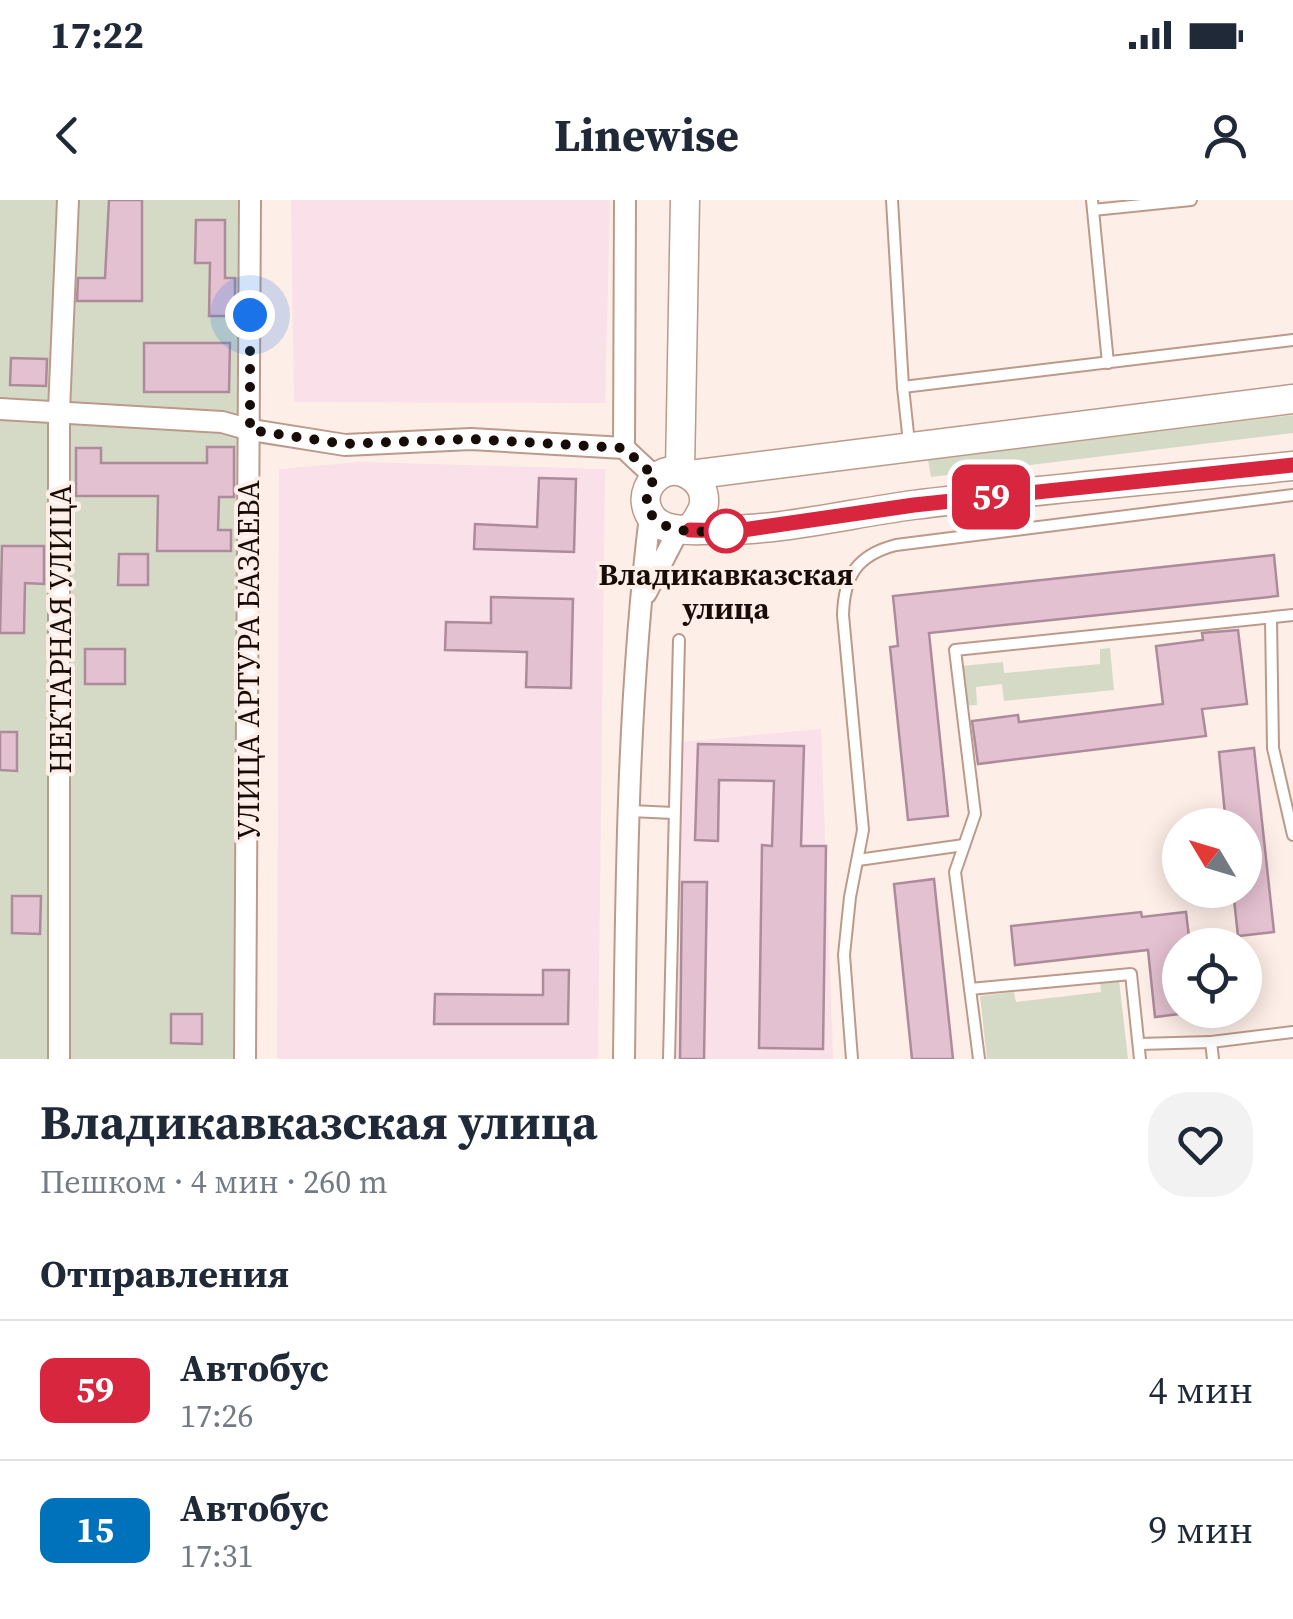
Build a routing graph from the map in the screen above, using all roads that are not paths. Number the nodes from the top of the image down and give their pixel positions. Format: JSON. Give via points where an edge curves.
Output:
{"nodes":[{"id":1,"x":68,"y":200,"type":"edge"},
{"id":2,"x":250,"y":200,"type":"edge"},
{"id":3,"x":625,"y":200,"type":"edge"},
{"id":4,"x":685,"y":200,"type":"edge"},
{"id":5,"x":892,"y":200,"type":"edge"},
{"id":6,"x":1191,"y":200,"type":"edge"},
{"id":7,"x":1093,"y":205,"type":"edge"},
{"id":8,"x":1293,"y":340,"type":"edge"},
{"id":9,"x":1108,"y":362,"type":"junction"},
{"id":10,"x":904,"y":387,"type":"junction"},
{"id":11,"x":1293,"y":398,"type":"edge"},
{"id":12,"x":0,"y":408,"type":"edge"},
{"id":13,"x":59,"y":411,"type":"junction"},
{"id":14,"x":250,"y":430,"type":"junction"},
{"id":15,"x":909,"y":446,"type":"junction"},
{"id":16,"x":624,"y":448,"type":"junction"},
{"id":17,"x":1293,"y":466,"type":"edge"},
{"id":18,"x":676,"y":474,"type":"junction"},
{"id":19,"x":1293,"y":495,"type":"edge"},
{"id":20,"x":650,"y":516,"type":"junction"},
{"id":21,"x":684,"y":530,"type":"junction"},
{"id":22,"x":638,"y":608,"type":"junction"},
{"id":23,"x":1293,"y":615,"type":"edge"},
{"id":24,"x":1271,"y":618,"type":"junction"},
{"id":25,"x":679,"y":640,"type":"dead end"},
{"id":26,"x":630,"y":812,"type":"junction"},
{"id":27,"x":674,"y":813,"type":"junction"},
{"id":28,"x":1293,"y":835,"type":"edge"},
{"id":29,"x":964,"y":845,"type":"junction"},
{"id":30,"x":858,"y":860,"type":"junction"},
{"id":31,"x":970,"y":989,"type":"junction"},
{"id":32,"x":1293,"y":1032,"type":"edge"},
{"id":33,"x":1210,"y":1042,"type":"junction"},
{"id":34,"x":1139,"y":1044,"type":"junction"},
{"id":35,"x":59,"y":1059,"type":"edge"},
{"id":36,"x":245,"y":1059,"type":"edge"},
{"id":37,"x":624,"y":1059,"type":"edge"},
{"id":38,"x":669,"y":1059,"type":"edge"},
{"id":39,"x":852,"y":1059,"type":"edge"},
{"id":40,"x":978,"y":1059,"type":"edge"},
{"id":41,"x":1140,"y":1059,"type":"edge"},
{"id":42,"x":1212,"y":1059,"type":"edge"}],
"edges":[{"from":1,"to":13,"type":"street","name":"НЕКТАРНАЯ УЛИЦА"},
{"from":2,"to":14,"type":"street","name":"УЛИЦА АРТУРА БАЗАЕВА"},
{"from":3,"to":16,"type":"street"},
{"from":4,"to":18,"type":"main road"},
{"from":5,"to":10,"type":"lane"},
{"from":6,"to":7,"type":"lane"},
{"from":7,"to":9,"type":"lane"},
{"from":8,"to":9,"type":"lane"},
{"from":9,"to":10,"type":"lane"},
{"from":10,"to":15,"type":"lane"},
{"from":11,"to":15,"type":"main road"},
{"from":12,"to":13,"type":"street"},
{"from":13,"to":14,"type":"street","via":[[222,422]]},
{"from":13,"to":35,"type":"street","name":"НЕКТАРНАЯ УЛИЦА"},
{"from":14,"to":16,"type":"street","via":[[344,444],[470,439]]},
{"from":14,"to":36,"type":"street","name":"УЛИЦА АРТУРА БАЗАЕВА"},
{"from":15,"to":18,"type":"main road"},
{"from":16,"to":18,"type":"street"},
{"from":17,"to":21,"type":"main road","via":[[914,505],[736,531]]},
{"from":18,"to":20,"type":"main road","via":[[646,496]]},
{"from":18,"to":21,"type":"main road","via":[[702,490],[704,500]]},
{"from":19,"to":30,"type":"lane","via":[[896,545],[856,566],[844,588],[843,615],[863,830]]},
{"from":20,"to":21,"type":"main road","via":[[668,529]]},
{"from":20,"to":22,"type":"street"},
{"from":21,"to":22,"type":"street"},
{"from":22,"to":26,"type":"street"},
{"from":23,"to":24,"type":"lane"},
{"from":24,"to":28,"type":"lane","via":[[1273,748]]},
{"from":24,"to":29,"type":"lane","via":[[955,650],[975,814]]},
{"from":25,"to":27,"type":"lane"},
{"from":26,"to":27,"type":"lane"},
{"from":26,"to":37,"type":"street"},
{"from":27,"to":38,"type":"lane"},
{"from":29,"to":30,"type":"lane"},
{"from":29,"to":31,"type":"lane","via":[[955,872]]},
{"from":30,"to":39,"type":"lane","via":[[844,955]]},
{"from":31,"to":34,"type":"lane","via":[[1131,974]]},
{"from":31,"to":40,"type":"lane"},
{"from":32,"to":33,"type":"lane"},
{"from":33,"to":34,"type":"lane"},
{"from":33,"to":42,"type":"lane"},
{"from":34,"to":41,"type":"lane"}]}
